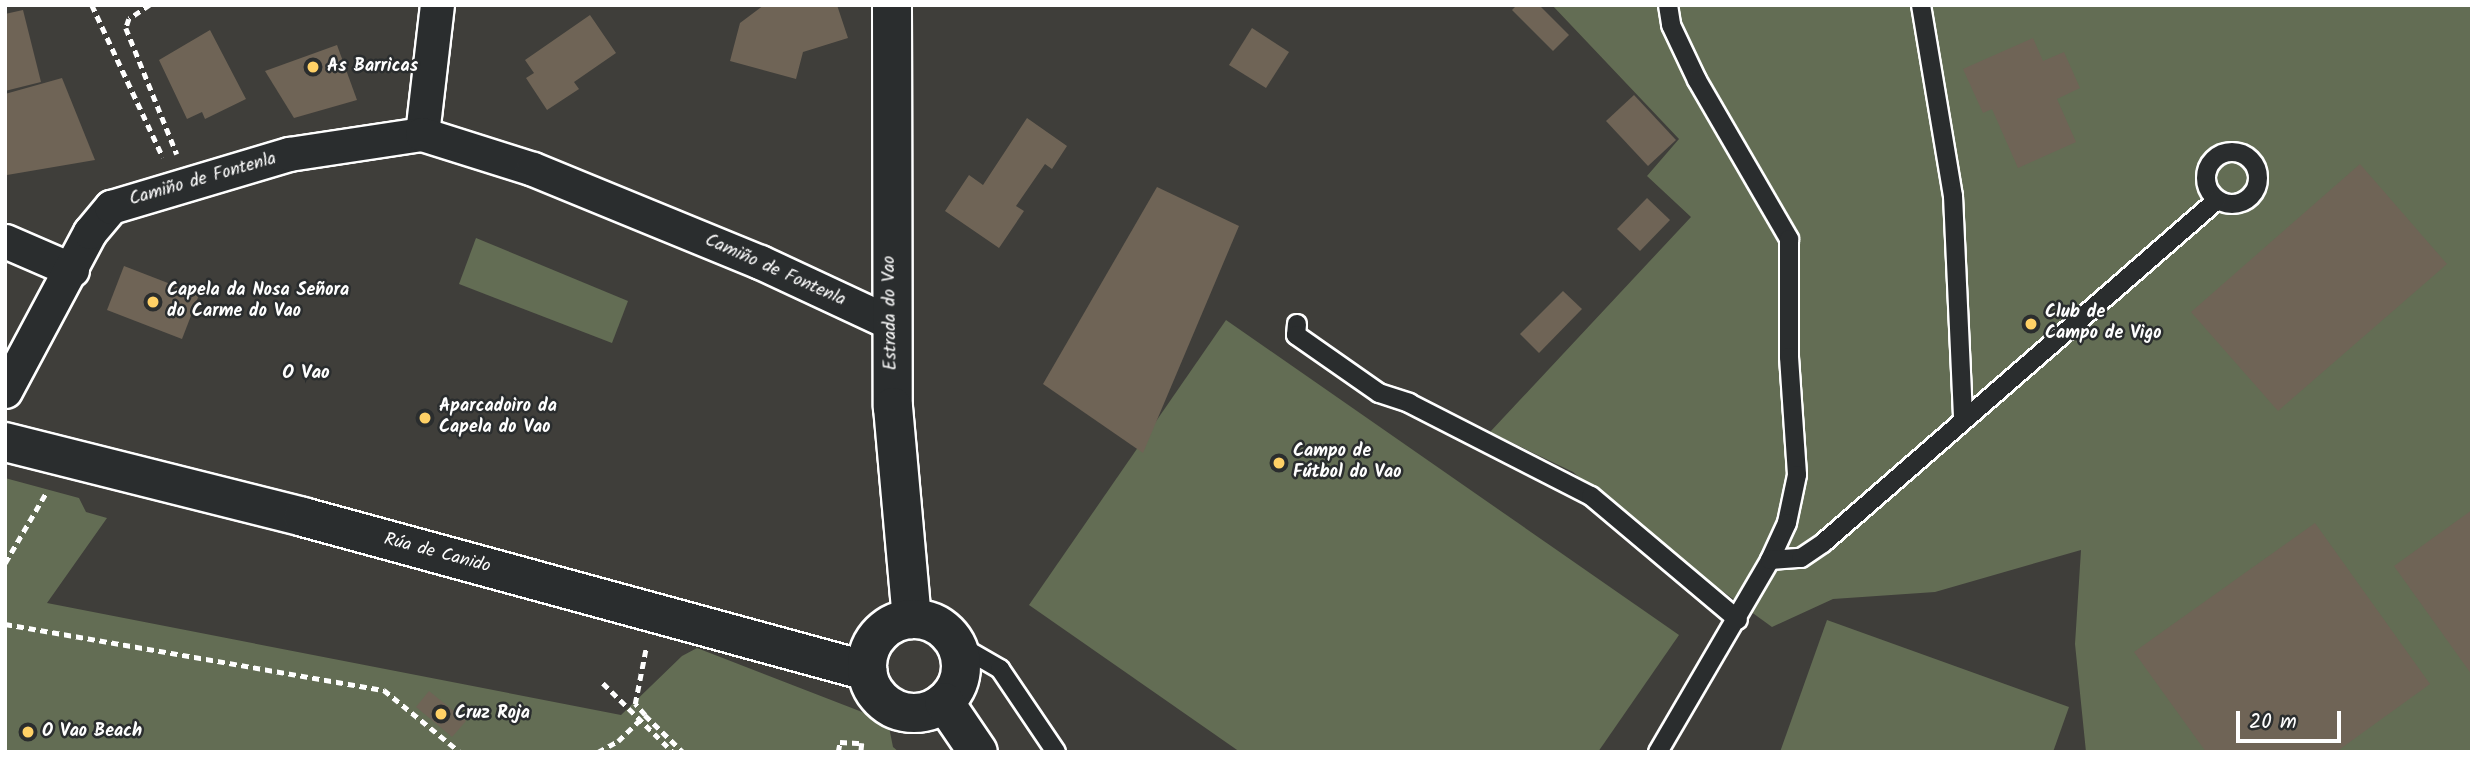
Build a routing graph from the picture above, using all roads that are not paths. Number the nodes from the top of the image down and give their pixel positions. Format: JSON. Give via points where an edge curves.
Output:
{"nodes":[{"id":1,"x":437,"y":5,"type":"edge"},
{"id":2,"x":892,"y":5,"type":"edge"},
{"id":3,"x":1668,"y":5,"type":"edge"},
{"id":4,"x":1922,"y":5,"type":"edge"},
{"id":5,"x":422,"y":134,"type":"junction"},
{"id":6,"x":2217,"y":200,"type":"dead end"},
{"id":7,"x":5,"y":241,"type":"edge"},
{"id":8,"x":72,"y":270,"type":"junction"},
{"id":9,"x":891,"y":323,"type":"junction"},
{"id":10,"x":1297,"y":324,"type":"dead end"},
{"id":11,"x":5,"y":391,"type":"edge"},
{"id":12,"x":1964,"y":420,"type":"junction"},
{"id":13,"x":5,"y":442,"type":"edge"},
{"id":14,"x":1770,"y":561,"type":"junction"},
{"id":15,"x":912,"y":619,"type":"junction"},
{"id":16,"x":1738,"y":620,"type":"junction"},
{"id":17,"x":955,"y":643,"type":"junction"},
{"id":18,"x":867,"y":671,"type":"junction"},
{"id":19,"x":944,"y":702,"type":"junction"},
{"id":20,"x":978,"y":752,"type":"edge"},
{"id":21,"x":1056,"y":752,"type":"edge"},
{"id":22,"x":1658,"y":752,"type":"edge"}],
"edges":[{"from":1,"to":5,"type":"street"},
{"from":2,"to":9,"type":"main road","name":"Estrada do Vao"},
{"from":3,"to":14,"type":"lane","via":[[1671,24],[1697,80],[1789,239],[1789,357],[1797,475],[1787,523]]},
{"from":4,"to":12,"type":"lane","via":[[1953,196]]},
{"from":5,"to":8,"type":"street","name":"Camiño de Fontenla","via":[[289,154],[111,207],[90,232]]},
{"from":5,"to":9,"type":"street","name":"Camiño de Fontenla","via":[[533,169],[760,262]]},
{"from":6,"to":12,"type":"lane"},
{"from":7,"to":8,"type":"street"},
{"from":8,"to":11,"type":"street","name":"Camiño de Fontenla"},
{"from":9,"to":15,"type":"main road","name":"Estrada do Vao","via":[[893,407]]},
{"from":10,"to":16,"type":"lane","via":[[1296,335],[1379,393],[1409,403],[1591,496]]},
{"from":12,"to":14,"type":"lane","via":[[1822,543],[1801,558]]},
{"from":13,"to":18,"type":"main road","name":"Rúa de Canido"},
{"from":14,"to":16,"type":"lane"},
{"from":15,"to":17,"type":"main road","via":[[929,621]]},
{"from":15,"to":18,"type":"main road","via":[[897,622],[873,642]]},
{"from":16,"to":22,"type":"lane"},
{"from":17,"to":19,"type":"main road","via":[[960,674]]},
{"from":17,"to":21,"type":"lane","via":[[1000,668]]},
{"from":18,"to":19,"type":"main road","via":[[878,696],[901,711],[916,713]]},
{"from":19,"to":20,"type":"main road"}]}
